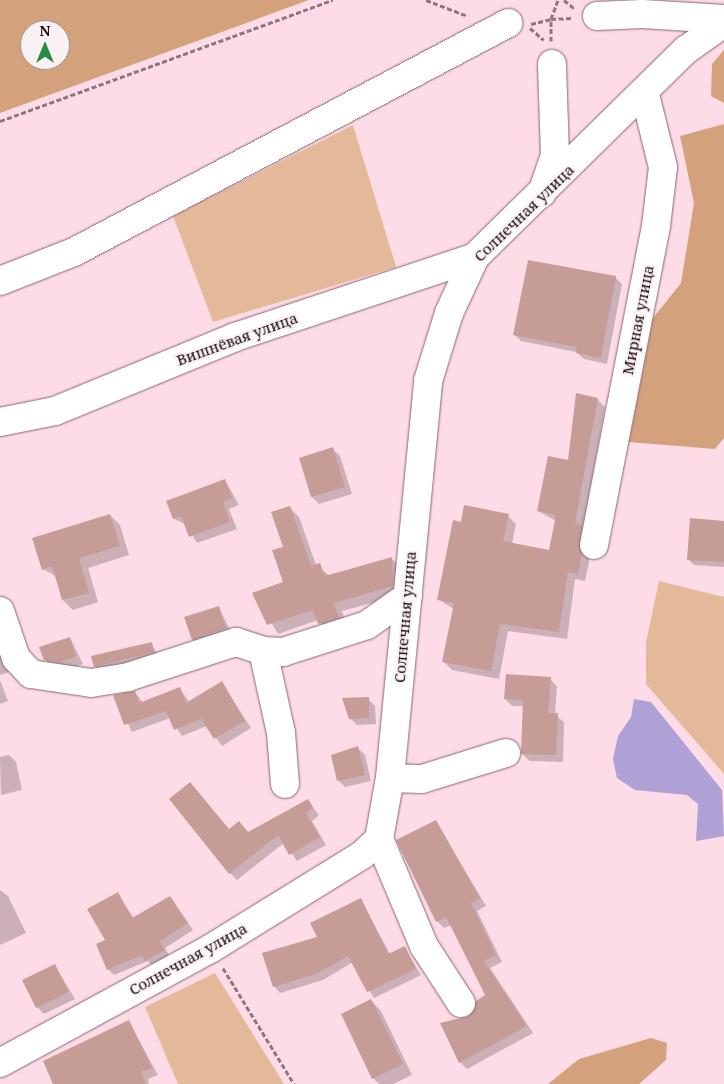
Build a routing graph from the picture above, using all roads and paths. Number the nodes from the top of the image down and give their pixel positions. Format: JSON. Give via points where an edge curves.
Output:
{"nodes":[{"id":1,"x":333,"y":0,"type":"edge"},
{"id":2,"x":558,"y":0,"type":"edge"},
{"id":3,"x":597,"y":16,"type":"joint"},
{"id":4,"x":551,"y":19,"type":"junction"},
{"id":5,"x":724,"y":21,"type":"edge"},
{"id":6,"x":508,"y":23,"type":"junction"},
{"id":7,"x":552,"y":64,"type":"junction"},
{"id":8,"x":645,"y":94,"type":"junction"},
{"id":9,"x":0,"y":121,"type":"edge"},
{"id":10,"x":541,"y":197,"type":"junction"},
{"id":11,"x":475,"y":257,"type":"junction"},
{"id":12,"x":0,"y":281,"type":"edge"},
{"id":13,"x":0,"y":422,"type":"edge"},
{"id":14,"x":594,"y":545,"type":"dead end"},
{"id":15,"x":408,"y":596,"type":"junction"},
{"id":16,"x":0,"y":611,"type":"edge"},
{"id":17,"x":264,"y":651,"type":"junction"},
{"id":18,"x":506,"y":753,"type":"dead end"},
{"id":19,"x":390,"y":778,"type":"junction"},
{"id":20,"x":284,"y":784,"type":"dead end"},
{"id":21,"x":379,"y":839,"type":"junction"},
{"id":22,"x":210,"y":949,"type":"junction"},
{"id":23,"x":461,"y":1003,"type":"dead end"},
{"id":24,"x":0,"y":1063,"type":"edge"},
{"id":25,"x":294,"y":1084,"type":"edge"}],
"edges":[{"from":1,"to":9,"type":"path"},
{"from":2,"to":4,"type":"path"},
{"from":3,"to":4,"type":"path"},
{"from":3,"to":5,"type":"street","via":[[642,14]]},
{"from":4,"to":6,"type":"path","via":[[536,25]]},
{"from":4,"to":7,"type":"path"},
{"from":5,"to":8,"type":"street","name":"Солнечная улица","via":[[686,50]]},
{"from":6,"to":7,"type":"path","via":[[539,34]]},
{"from":6,"to":12,"type":"street","via":[[74,252]]},
{"from":7,"to":10,"type":"street","via":[[555,156]]},
{"from":8,"to":10,"type":"street","name":"Солнечная улица"},
{"from":8,"to":14,"type":"street","name":"Мирная улица","via":[[663,167]]},
{"from":10,"to":11,"type":"street","name":"Солнечная улица"},
{"from":11,"to":13,"type":"street","name":"Вишнёвая улица","via":[[235,337],[55,410]]},
{"from":11,"to":15,"type":"street","name":"Солнечная улица","via":[[449,313],[428,381]]},
{"from":15,"to":17,"type":"street","via":[[367,625],[283,652]]},
{"from":15,"to":19,"type":"street","name":"Солнечная улица"},
{"from":16,"to":17,"type":"street","via":[[16,658],[31,674],[58,681],[91,683],[128,678],[236,642]]},
{"from":17,"to":20,"type":"street","via":[[281,733]]},
{"from":18,"to":19,"type":"street","via":[[422,779]]},
{"from":19,"to":21,"type":"street","name":"Солнечная улица"},
{"from":21,"to":22,"type":"street","name":"Солнечная улица","via":[[362,855]]},
{"from":21,"to":23,"type":"street","via":[[424,946]]},
{"from":22,"to":24,"type":"street","name":"Солнечная улица"},
{"from":22,"to":25,"type":"path"}]}
